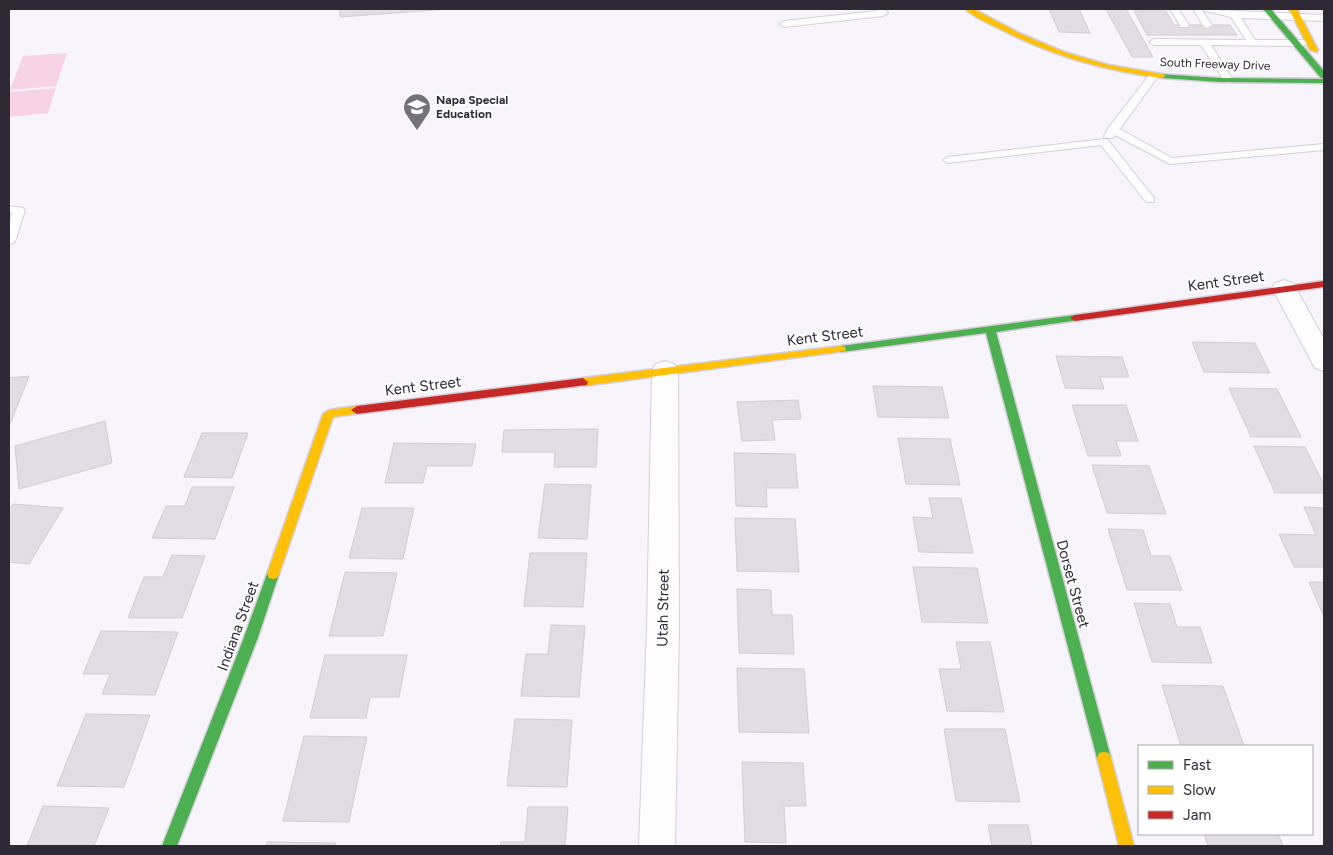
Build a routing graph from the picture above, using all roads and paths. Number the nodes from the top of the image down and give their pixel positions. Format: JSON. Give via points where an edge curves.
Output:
{"nodes":[{"id":1,"x":881,"y":9,"type":"edge"},
{"id":2,"x":969,"y":9,"type":"edge"},
{"id":3,"x":1174,"y":9,"type":"edge"},
{"id":4,"x":1197,"y":9,"type":"edge"},
{"id":5,"x":1206,"y":9,"type":"edge"},
{"id":6,"x":1270,"y":12,"type":"edge"},
{"id":7,"x":1296,"y":13,"type":"edge"},
{"id":8,"x":1234,"y":15,"type":"junction"},
{"id":9,"x":1324,"y":18,"type":"edge"},
{"id":10,"x":784,"y":24,"type":"dead end"},
{"id":11,"x":1184,"y":25,"type":"dead end"},
{"id":12,"x":1207,"y":25,"type":"dead end"},
{"id":13,"x":1196,"y":40,"type":"junction"},
{"id":14,"x":1154,"y":42,"type":"dead end"},
{"id":15,"x":1252,"y":42,"type":"junction"},
{"id":16,"x":1295,"y":42,"type":"junction"},
{"id":17,"x":1310,"y":43,"type":"junction"},
{"id":18,"x":1324,"y":72,"type":"edge"},
{"id":19,"x":1153,"y":76,"type":"junction"},
{"id":20,"x":1324,"y":76,"type":"edge"},
{"id":21,"x":1228,"y":80,"type":"junction"},
{"id":22,"x":1324,"y":81,"type":"edge"},
{"id":23,"x":1113,"y":129,"type":"junction"},
{"id":24,"x":1104,"y":142,"type":"junction"},
{"id":25,"x":1324,"y":147,"type":"edge"},
{"id":26,"x":948,"y":160,"type":"dead end"},
{"id":27,"x":1150,"y":200,"type":"dead end"},
{"id":28,"x":9,"y":209,"type":"edge"},
{"id":29,"x":9,"y":242,"type":"edge"},
{"id":30,"x":1324,"y":284,"type":"edge"},
{"id":31,"x":1284,"y":288,"type":"junction"},
{"id":32,"x":990,"y":330,"type":"junction"},
{"id":33,"x":1324,"y":362,"type":"edge"},
{"id":34,"x":665,"y":370,"type":"junction"},
{"id":35,"x":329,"y":414,"type":"joint"},
{"id":36,"x":169,"y":846,"type":"edge"},
{"id":37,"x":657,"y":846,"type":"edge"},
{"id":38,"x":1127,"y":846,"type":"edge"}],
"edges":[{"from":1,"to":10,"type":"lane","via":[[882,12]]},
{"from":2,"to":19,"type":"street","name":"South Freeway Drive","via":[[1049,50],[1089,63]]},
{"from":3,"to":11,"type":"lane"},
{"from":4,"to":12,"type":"lane"},
{"from":5,"to":8,"type":"lane"},
{"from":6,"to":7,"type":"lane"},
{"from":6,"to":8,"type":"lane"},
{"from":6,"to":16,"type":"street"},
{"from":7,"to":9,"type":"lane"},
{"from":7,"to":17,"type":"street"},
{"from":8,"to":15,"type":"lane"},
{"from":13,"to":14,"type":"lane"},
{"from":13,"to":15,"type":"lane"},
{"from":13,"to":21,"type":"lane"},
{"from":15,"to":16,"type":"lane"},
{"from":16,"to":17,"type":"lane"},
{"from":16,"to":20,"type":"street"},
{"from":17,"to":18,"type":"street"},
{"from":19,"to":21,"type":"street","name":"South Freeway Drive"},
{"from":19,"to":23,"type":"lane"},
{"from":21,"to":22,"type":"street","name":"South Freeway Drive"},
{"from":23,"to":24,"type":"lane"},
{"from":23,"to":25,"type":"lane","via":[[1170,162]]},
{"from":24,"to":26,"type":"lane"},
{"from":24,"to":27,"type":"lane"},
{"from":28,"to":29,"type":"lane","via":[[18,210]]},
{"from":30,"to":31,"type":"street","name":"Kent Street"},
{"from":31,"to":32,"type":"street","name":"Kent Street"},
{"from":31,"to":33,"type":"street"},
{"from":32,"to":34,"type":"street","name":"Kent Street"},
{"from":32,"to":38,"type":"street","name":"Dorset Street"},
{"from":34,"to":35,"type":"street","name":"Kent Street"},
{"from":34,"to":37,"type":"street","name":"Utah Street"},
{"from":35,"to":36,"type":"street","name":"Indiana Street","via":[[250,640]]}]}
